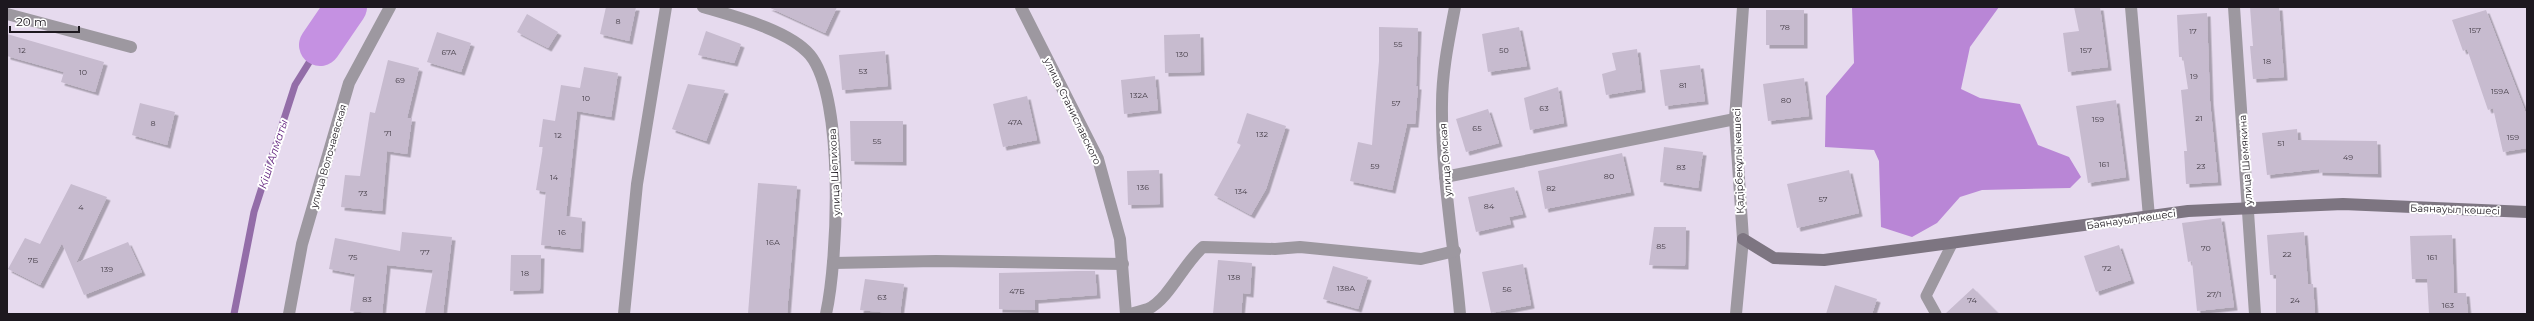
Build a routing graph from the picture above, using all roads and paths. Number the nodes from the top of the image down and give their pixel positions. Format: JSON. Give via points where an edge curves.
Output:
{"nodes":[{"id":1,"x":390,"y":7,"type":"edge"},
{"id":2,"x":666,"y":7,"type":"edge"},
{"id":3,"x":703,"y":7,"type":"edge"},
{"id":4,"x":1021,"y":7,"type":"edge"},
{"id":5,"x":1455,"y":7,"type":"edge"},
{"id":6,"x":1743,"y":7,"type":"edge"},
{"id":7,"x":2131,"y":7,"type":"edge"},
{"id":8,"x":2234,"y":7,"type":"edge"},
{"id":9,"x":7,"y":14,"type":"edge"},
{"id":10,"x":130,"y":47,"type":"dead end"},
{"id":11,"x":1735,"y":119,"type":"junction"},
{"id":12,"x":1445,"y":177,"type":"junction"},
{"id":13,"x":2249,"y":208,"type":"junction"},
{"id":14,"x":2527,"y":212,"type":"edge"},
{"id":15,"x":2149,"y":217,"type":"junction"},
{"id":16,"x":1743,"y":239,"type":"junction"},
{"id":17,"x":1952,"y":244,"type":"junction"},
{"id":18,"x":1455,"y":250,"type":"junction"},
{"id":19,"x":833,"y":263,"type":"junction"},
{"id":20,"x":1123,"y":264,"type":"junction"},
{"id":21,"x":289,"y":314,"type":"edge"},
{"id":22,"x":624,"y":314,"type":"edge"},
{"id":23,"x":826,"y":314,"type":"edge"},
{"id":24,"x":1126,"y":314,"type":"edge"},
{"id":25,"x":1130,"y":314,"type":"edge"},
{"id":26,"x":1460,"y":314,"type":"edge"},
{"id":27,"x":1736,"y":314,"type":"edge"},
{"id":28,"x":1936,"y":314,"type":"edge"},
{"id":29,"x":2255,"y":314,"type":"edge"}],
"edges":[{"from":1,"to":21,"type":"street","name":"улица Волочаевская","via":[[349,83],[302,244]]},
{"from":2,"to":22,"type":"street","via":[[637,184]]},
{"from":3,"to":19,"type":"street","name":"улица Шелихова","via":[[727,14],[791,41],[809,54],[821,73],[833,132],[836,222]]},
{"from":4,"to":20,"type":"street","name":"улица Станиславского","via":[[1098,159],[1120,239]]},
{"from":5,"to":12,"type":"street","name":"улица Омская","via":[[1446,56],[1442,104]]},
{"from":6,"to":11,"type":"street","name":"Қадірбекұлы көшесі"},
{"from":7,"to":15,"type":"street"},
{"from":8,"to":13,"type":"street","name":"улица Шемякина"},
{"from":9,"to":10,"type":"street"},
{"from":11,"to":12,"type":"street"},
{"from":11,"to":16,"type":"street","name":"Қадірбекұлы көшесі"},
{"from":12,"to":18,"type":"street","name":"улица Омская"},
{"from":13,"to":14,"type":"street","name":"Баянауыл көшесі","via":[[2343,204]]},
{"from":13,"to":15,"type":"street","name":"Баянауыл көшесі","via":[[2188,211]]},
{"from":13,"to":29,"type":"street","name":"улица Шемякина"},
{"from":15,"to":17,"type":"street","name":"Баянауыл көшесі"},
{"from":16,"to":17,"type":"street","name":"Баянауыл көшесі","via":[[1774,258],[1795,260],[1824,260]]},
{"from":16,"to":27,"type":"street","name":"Қадірбекұлы көшесі"},
{"from":17,"to":28,"type":"lane","via":[[1926,296]]},
{"from":18,"to":25,"type":"street","via":[[1421,259],[1300,247],[1275,249],[1203,246],[1192,256],[1161,299],[1149,308]]},
{"from":18,"to":26,"type":"street","name":"улица Омская"},
{"from":19,"to":20,"type":"street","via":[[936,261]]},
{"from":19,"to":23,"type":"street","name":"улица Шелихова","via":[[831,294]]},
{"from":20,"to":24,"type":"street","name":"улица Станиславского"}]}
